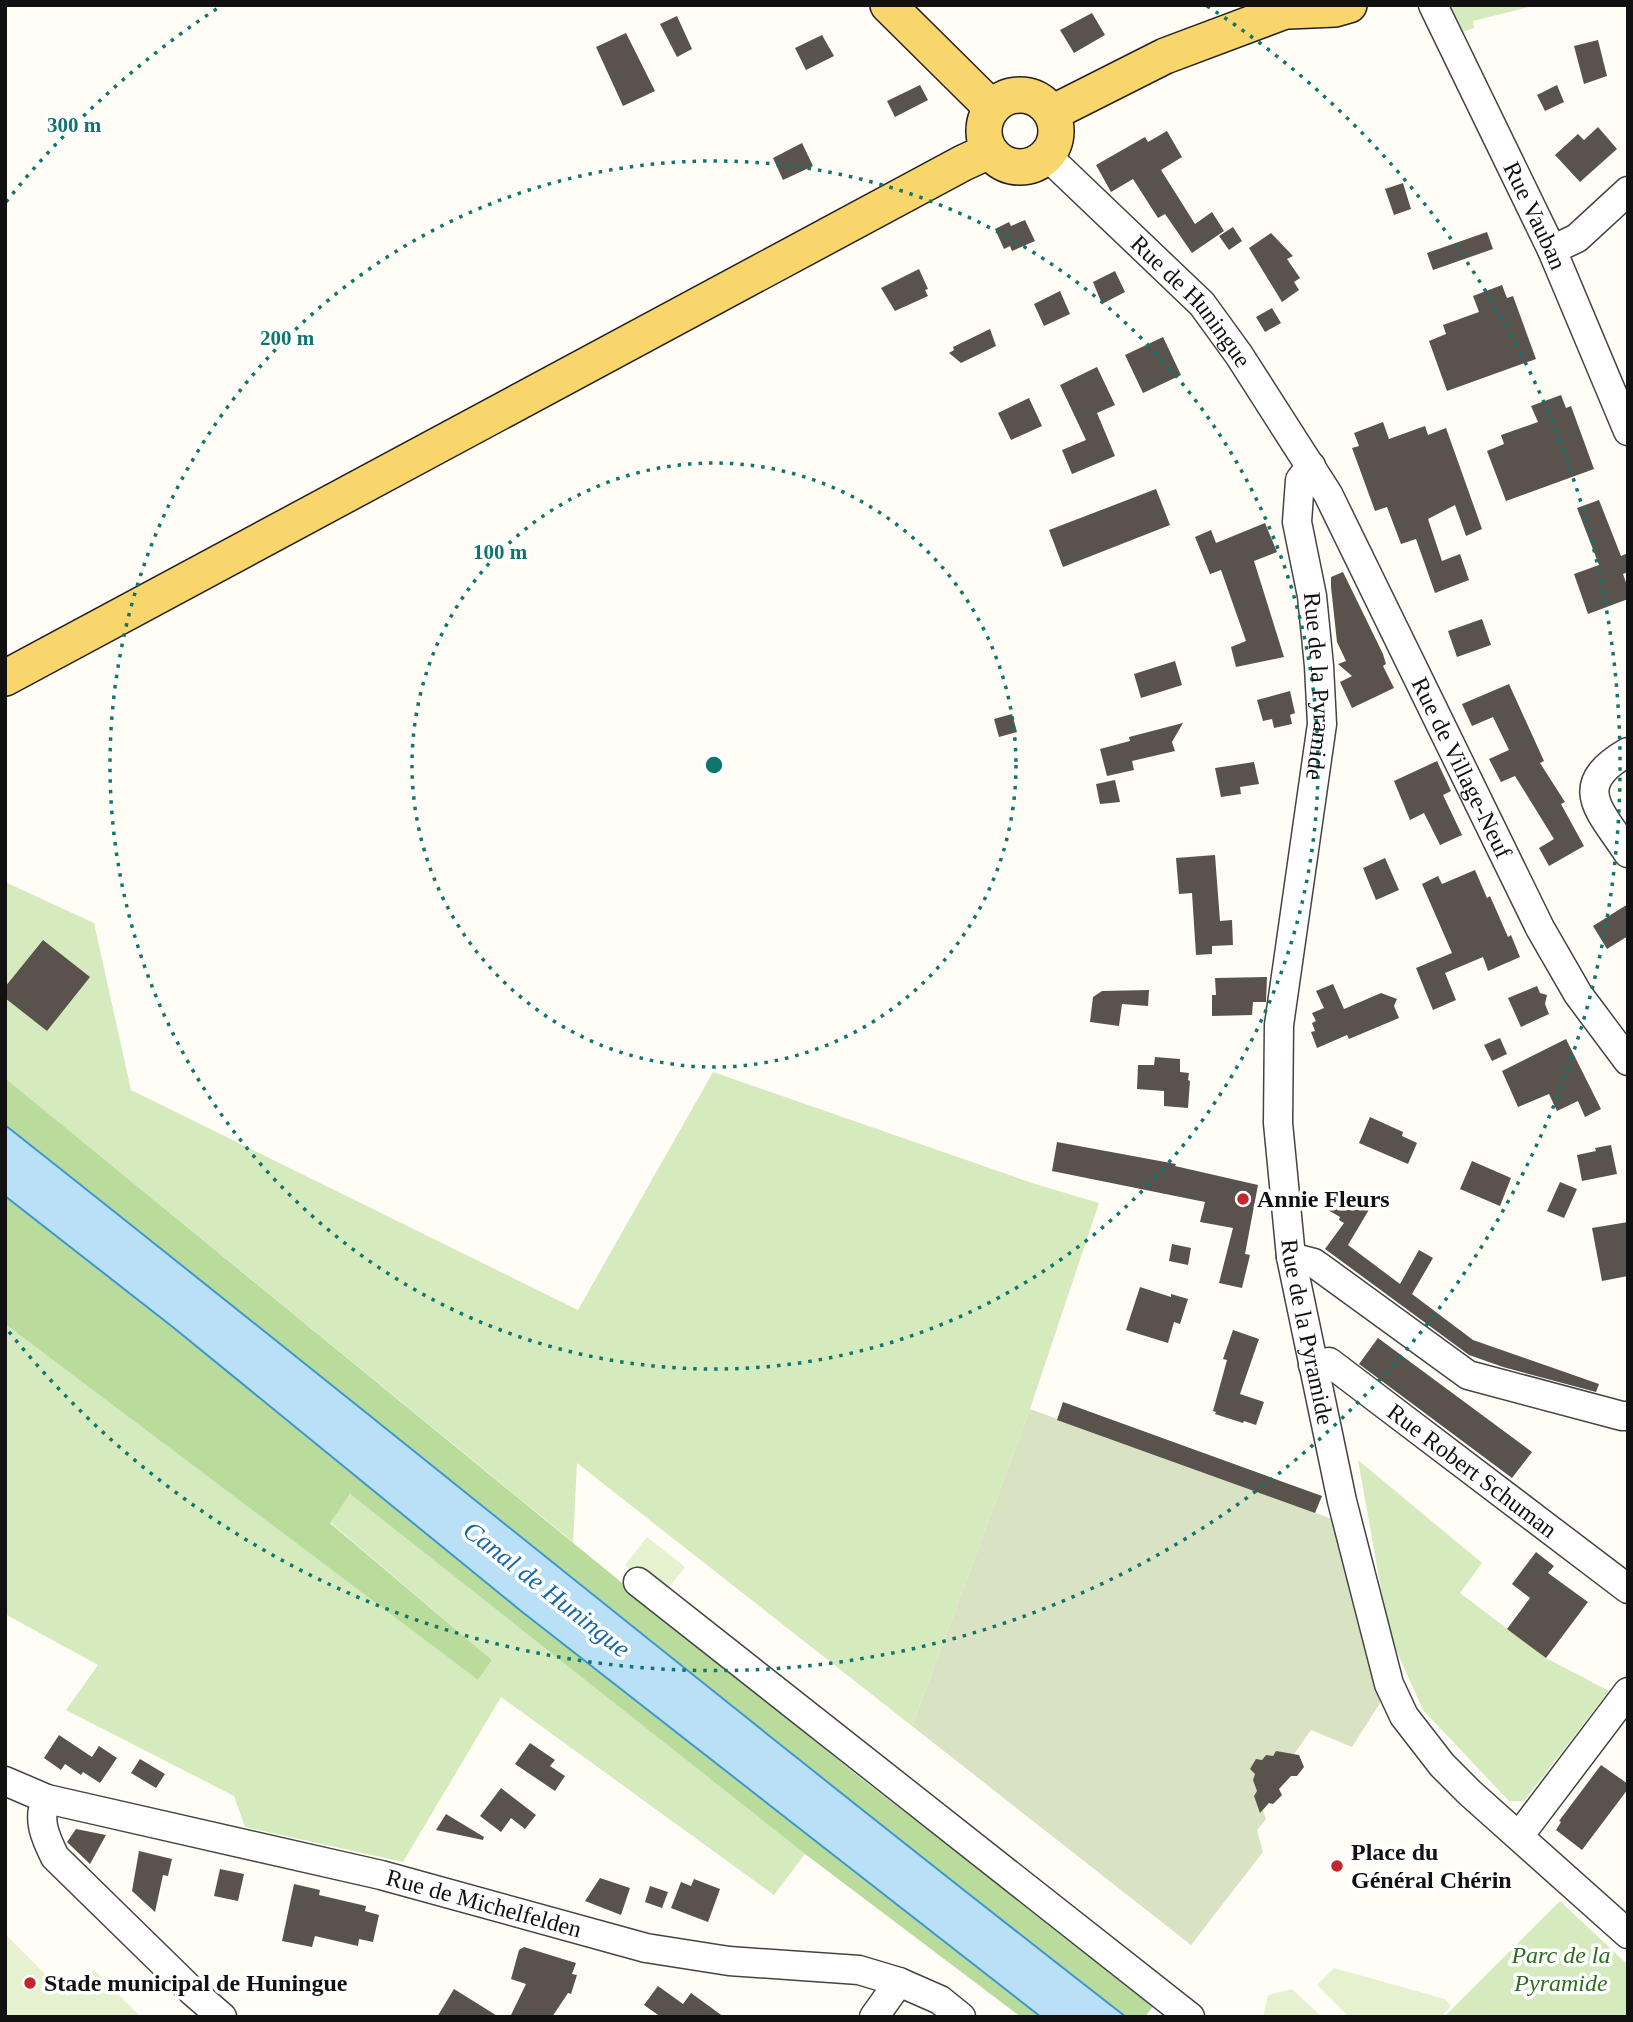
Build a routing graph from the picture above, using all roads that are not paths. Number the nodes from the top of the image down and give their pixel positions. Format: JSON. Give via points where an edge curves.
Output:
{"nodes":[{"id":1,"x":888,"y":5,"type":"edge"},
{"id":2,"x":1349,"y":5,"type":"edge"},
{"id":3,"x":1433,"y":5,"type":"edge"},
{"id":4,"x":1295,"y":8,"type":"edge"},
{"id":5,"x":992,"y":108,"type":"junction"},
{"id":6,"x":1052,"y":113,"type":"junction"},
{"id":7,"x":989,"y":151,"type":"junction"},
{"id":8,"x":1047,"y":156,"type":"junction"},
{"id":9,"x":1628,"y":191,"type":"edge"},
{"id":10,"x":1552,"y":250,"type":"junction"},
{"id":11,"x":1628,"y":431,"type":"edge"},
{"id":12,"x":1311,"y":466,"type":"junction"},
{"id":13,"x":5,"y":678,"type":"edge"},
{"id":14,"x":1628,"y":752,"type":"edge"},
{"id":15,"x":1628,"y":853,"type":"edge"},
{"id":16,"x":1628,"y":1061,"type":"edge"},
{"id":17,"x":1292,"y":1257,"type":"junction"},
{"id":18,"x":1313,"y":1365,"type":"junction"},
{"id":19,"x":1628,"y":1416,"type":"edge"},
{"id":20,"x":638,"y":1583,"type":"dead end"},
{"id":21,"x":1628,"y":1589,"type":"edge"},
{"id":22,"x":1628,"y":1692,"type":"edge"},
{"id":23,"x":5,"y":1781,"type":"edge"},
{"id":24,"x":47,"y":1799,"type":"junction"},
{"id":25,"x":1519,"y":1836,"type":"junction"},
{"id":26,"x":1628,"y":1934,"type":"edge"},
{"id":27,"x":900,"y":1982,"type":"junction"},
{"id":28,"x":222,"y":2017,"type":"edge"},
{"id":29,"x":873,"y":2017,"type":"edge"},
{"id":30,"x":961,"y":2017,"type":"edge"},
{"id":31,"x":1190,"y":2017,"type":"edge"}],
"edges":[{"from":1,"to":5,"type":"main road"},
{"from":2,"to":4,"type":"main road"},
{"from":3,"to":10,"type":"street","name":"Rue Vauban"},
{"from":4,"to":6,"type":"main road","via":[[1165,56]]},
{"from":5,"to":6,"type":"main road","via":[[1011,95],[1023,94],[1045,104]]},
{"from":5,"to":7,"type":"main road","via":[[983,129]]},
{"from":6,"to":8,"type":"main road","via":[[1056,137]]},
{"from":7,"to":8,"type":"main road","via":[[998,160],[1021,167]]},
{"from":7,"to":13,"type":"main road"},
{"from":8,"to":12,"type":"street","name":"Rue de Huningue","via":[[1202,304]]},
{"from":9,"to":10,"type":"street","via":[[1577,238]]},
{"from":10,"to":11,"type":"street","name":"Rue Vauban"},
{"from":12,"to":16,"type":"street","name":"Rue de Village-Neuf","via":[[1540,928],[1578,994]]},
{"from":12,"to":17,"type":"street","name":"Rue de la Pyramide","via":[[1300,480],[1297,522],[1312,596],[1322,724],[1279,1025],[1278,1124]]},
{"from":14,"to":15,"type":"street","via":[[1599,774],[1593,794]]},
{"from":17,"to":18,"type":"street","name":"Rue de la Pyramide"},
{"from":17,"to":19,"type":"street","via":[[1314,1262],[1468,1375]]},
{"from":18,"to":21,"type":"street","name":"Rue Robert Schuman","via":[[1329,1362]]},
{"from":18,"to":25,"type":"street","name":"Rue de la Pyramide","via":[[1342,1502],[1389,1684],[1404,1716],[1442,1765]]},
{"from":20,"to":31,"type":"street"},
{"from":22,"to":25,"type":"street"},
{"from":23,"to":24,"type":"street","name":"Rue de Michelfelden"},
{"from":24,"to":27,"type":"street","name":"Rue de Michelfelden","via":[[381,1875],[646,1948],[729,1961],[859,1970]]},
{"from":24,"to":28,"type":"street","via":[[44,1834],[55,1857]]},
{"from":25,"to":26,"type":"street","name":"Rue de la Pyramide"},
{"from":27,"to":29,"type":"street"},
{"from":27,"to":30,"type":"street","name":"Rue de Michelfelden","via":[[940,2000]]}]}
